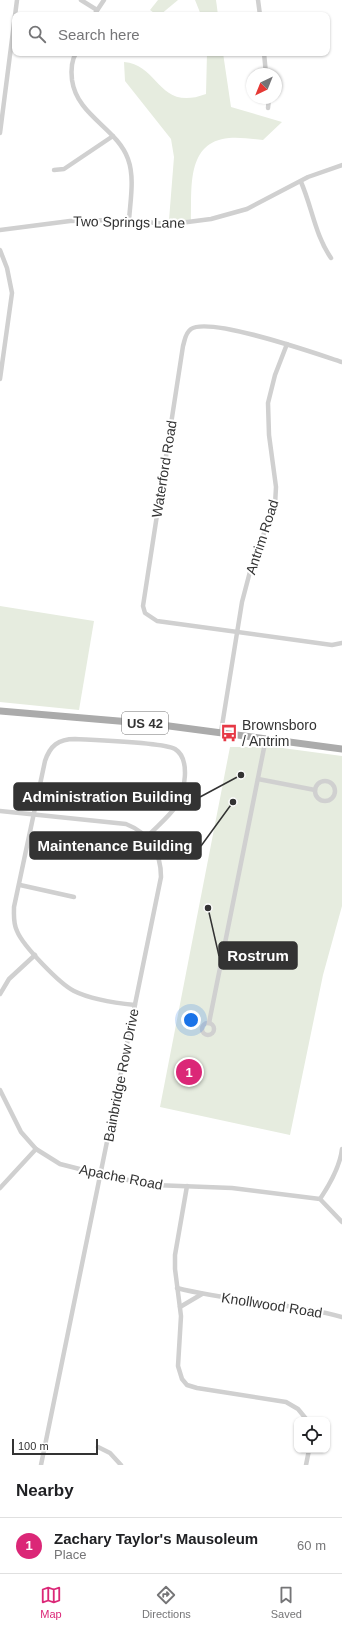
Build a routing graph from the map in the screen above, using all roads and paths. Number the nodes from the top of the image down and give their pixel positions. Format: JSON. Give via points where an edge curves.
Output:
{"nodes":[{"id":1,"x":17,"y":0,"type":"edge"},
{"id":2,"x":81,"y":0,"type":"edge"},
{"id":3,"x":104,"y":0,"type":"edge"},
{"id":4,"x":258,"y":0,"type":"edge"},
{"id":5,"x":97,"y":10,"type":"joint"},
{"id":6,"x":15,"y":12,"type":"edge"},
{"id":7,"x":260,"y":12,"type":"edge"},
{"id":8,"x":12,"y":39,"type":"edge"},
{"id":9,"x":74,"y":56,"type":"edge"},
{"id":10,"x":264,"y":56,"type":"edge"},
{"id":11,"x":265,"y":68,"type":"edge"},
{"id":12,"x":268,"y":104,"type":"edge"},
{"id":13,"x":268,"y":108,"type":"dead end"},
{"id":14,"x":0,"y":134,"type":"edge"},
{"id":15,"x":113,"y":136,"type":"junction"},
{"id":16,"x":342,"y":165,"type":"edge"},
{"id":17,"x":54,"y":170,"type":"dead end"},
{"id":18,"x":301,"y":182,"type":"junction"},
{"id":19,"x":129,"y":221,"type":"junction"},
{"id":20,"x":0,"y":230,"type":"edge"},
{"id":21,"x":0,"y":250,"type":"edge"},
{"id":22,"x":331,"y":258,"type":"dead end"},
{"id":23,"x":287,"y":344,"type":"junction"},
{"id":24,"x":342,"y":362,"type":"edge"},
{"id":25,"x":0,"y":379,"type":"edge"},
{"id":26,"x":237,"y":632,"type":"junction"},
{"id":27,"x":342,"y":643,"type":"edge"},
{"id":28,"x":0,"y":711,"type":"edge"},
{"id":29,"x":221,"y":732,"type":"junction"},
{"id":30,"x":266,"y":738,"type":"junction"},
{"id":31,"x":342,"y":749,"type":"edge"},
{"id":32,"x":258,"y":779,"type":"junction"},
{"id":33,"x":315,"y":790,"type":"junction"},
{"id":34,"x":0,"y":811,"type":"edge"},
{"id":35,"x":34,"y":815,"type":"junction"},
{"id":36,"x":147,"y":837,"type":"junction"},
{"id":37,"x":20,"y":885,"type":"junction"},
{"id":38,"x":74,"y":897,"type":"dead end"},
{"id":39,"x":35,"y":955,"type":"junction"},
{"id":40,"x":0,"y":994,"type":"edge"},
{"id":41,"x":135,"y":1006,"type":"junction"},
{"id":42,"x":209,"y":1023,"type":"dead end"},
{"id":43,"x":0,"y":1090,"type":"edge"},
{"id":44,"x":36,"y":1149,"type":"junction"},
{"id":45,"x":342,"y":1149,"type":"edge"},
{"id":46,"x":100,"y":1174,"type":"junction"},
{"id":47,"x":187,"y":1186,"type":"junction"},
{"id":48,"x":0,"y":1188,"type":"edge"},
{"id":49,"x":320,"y":1199,"type":"junction"},
{"id":50,"x":342,"y":1222,"type":"edge"},
{"id":51,"x":177,"y":1288,"type":"junction"},
{"id":52,"x":202,"y":1294,"type":"junction"},
{"id":53,"x":180,"y":1307,"type":"junction"},
{"id":54,"x":342,"y":1317,"type":"edge"},
{"id":55,"x":305,"y":1417,"type":"edge"},
{"id":56,"x":98,"y":1448,"type":"dead end"},
{"id":57,"x":308,"y":1453,"type":"edge"},
{"id":58,"x":41,"y":1465,"type":"edge"},
{"id":59,"x":120,"y":1465,"type":"edge"},
{"id":60,"x":306,"y":1465,"type":"edge"}],
"edges":[{"from":1,"to":6,"type":"street"},
{"from":2,"to":5,"type":"street"},
{"from":3,"to":5,"type":"street"},
{"from":4,"to":7,"type":"street"},
{"from":8,"to":14,"type":"street"},
{"from":9,"to":15,"type":"street","via":[[72,75],[76,93],[84,108]]},
{"from":10,"to":11,"type":"street"},
{"from":12,"to":13,"type":"street"},
{"from":15,"to":17,"type":"street","via":[[64,169]]},
{"from":15,"to":19,"type":"street","via":[[124,151],[131,168]]},
{"from":16,"to":18,"type":"street","name":"Two Springs Lane","via":[[322,171]]},
{"from":18,"to":19,"type":"street","name":"Two Springs Lane","via":[[247,209],[211,220],[172,224]]},
{"from":18,"to":22,"type":"street","via":[[320,240]]},
{"from":19,"to":20,"type":"street","name":"Two Springs Lane","via":[[70,221]]},
{"from":21,"to":25,"type":"street","via":[[12,293]]},
{"from":23,"to":24,"type":"street","name":"Waterford Road"},
{"from":23,"to":26,"type":"street","name":"Antrim Road","via":[[268,403],[269,435],[276,487],[275,505],[247,582]]},
{"from":23,"to":26,"type":"street","name":"Waterford Road","via":[[202,326],[188,332],[183,346],[143,606],[149,617],[157,621]]},
{"from":26,"to":27,"type":"street","name":"Waterford Road","via":[[332,645]]},
{"from":26,"to":29,"type":"street","name":"Antrim Road"},
{"from":28,"to":29,"type":"main road","number":"US 42"},
{"from":29,"to":30,"type":"main road","number":"US 42"},
{"from":30,"to":31,"type":"main road","number":"US 42"},
{"from":30,"to":32,"type":"street"},
{"from":32,"to":33,"type":"street"},
{"from":32,"to":42,"type":"street"},
{"from":33,"to":33,"type":"street","via":[[318,784],[327,782],[334,787],[335,793],[330,800],[324,801],[318,799]]},
{"from":34,"to":35,"type":"street","name":"Bainbridge Row Drive"},
{"from":35,"to":36,"type":"street","name":"Bainbridge Row Drive","via":[[126,824]]},
{"from":35,"to":36,"type":"street","via":[[45,761],[55,744],[68,739],[164,746],[179,752],[184,761],[185,771],[179,799],[171,812]]},
{"from":35,"to":37,"type":"street"},
{"from":36,"to":41,"type":"street","name":"Bainbridge Row Drive","via":[[160,860],[161,877]]},
{"from":37,"to":38,"type":"street"},
{"from":37,"to":39,"type":"street","via":[[14,907],[14,922],[18,934]]},
{"from":39,"to":40,"type":"street","via":[[8,979]]},
{"from":39,"to":41,"type":"street","via":[[58,979],[74,991],[85,996]]},
{"from":41,"to":46,"type":"street","name":"Bainbridge Row Drive"},
{"from":43,"to":44,"type":"street","name":"Apache Road","via":[[20,1132]]},
{"from":44,"to":46,"type":"street","name":"Apache Road","via":[[60,1164]]},
{"from":44,"to":48,"type":"street"},
{"from":45,"to":49,"type":"street","via":[[333,1177]]},
{"from":46,"to":47,"type":"street","name":"Apache Road","via":[[154,1185]]},
{"from":46,"to":58,"type":"street","name":"Bainbridge Row Drive"},
{"from":47,"to":49,"type":"street","name":"Apache Road","via":[[232,1188]]},
{"from":47,"to":51,"type":"street","via":[[175,1254]]},
{"from":49,"to":50,"type":"street"},
{"from":51,"to":52,"type":"street","name":"Knollwood Road"},
{"from":51,"to":53,"type":"street"},
{"from":52,"to":53,"type":"street","name":"Knollwood Road"},
{"from":52,"to":54,"type":"street","name":"Knollwood Road","via":[[304,1308]]},
{"from":53,"to":55,"type":"street","via":[[178,1366],[184,1382],[197,1388],[282,1400],[298,1409]]},
{"from":56,"to":59,"type":"street","via":[[110,1453]]},
{"from":57,"to":60,"type":"street"}]}
